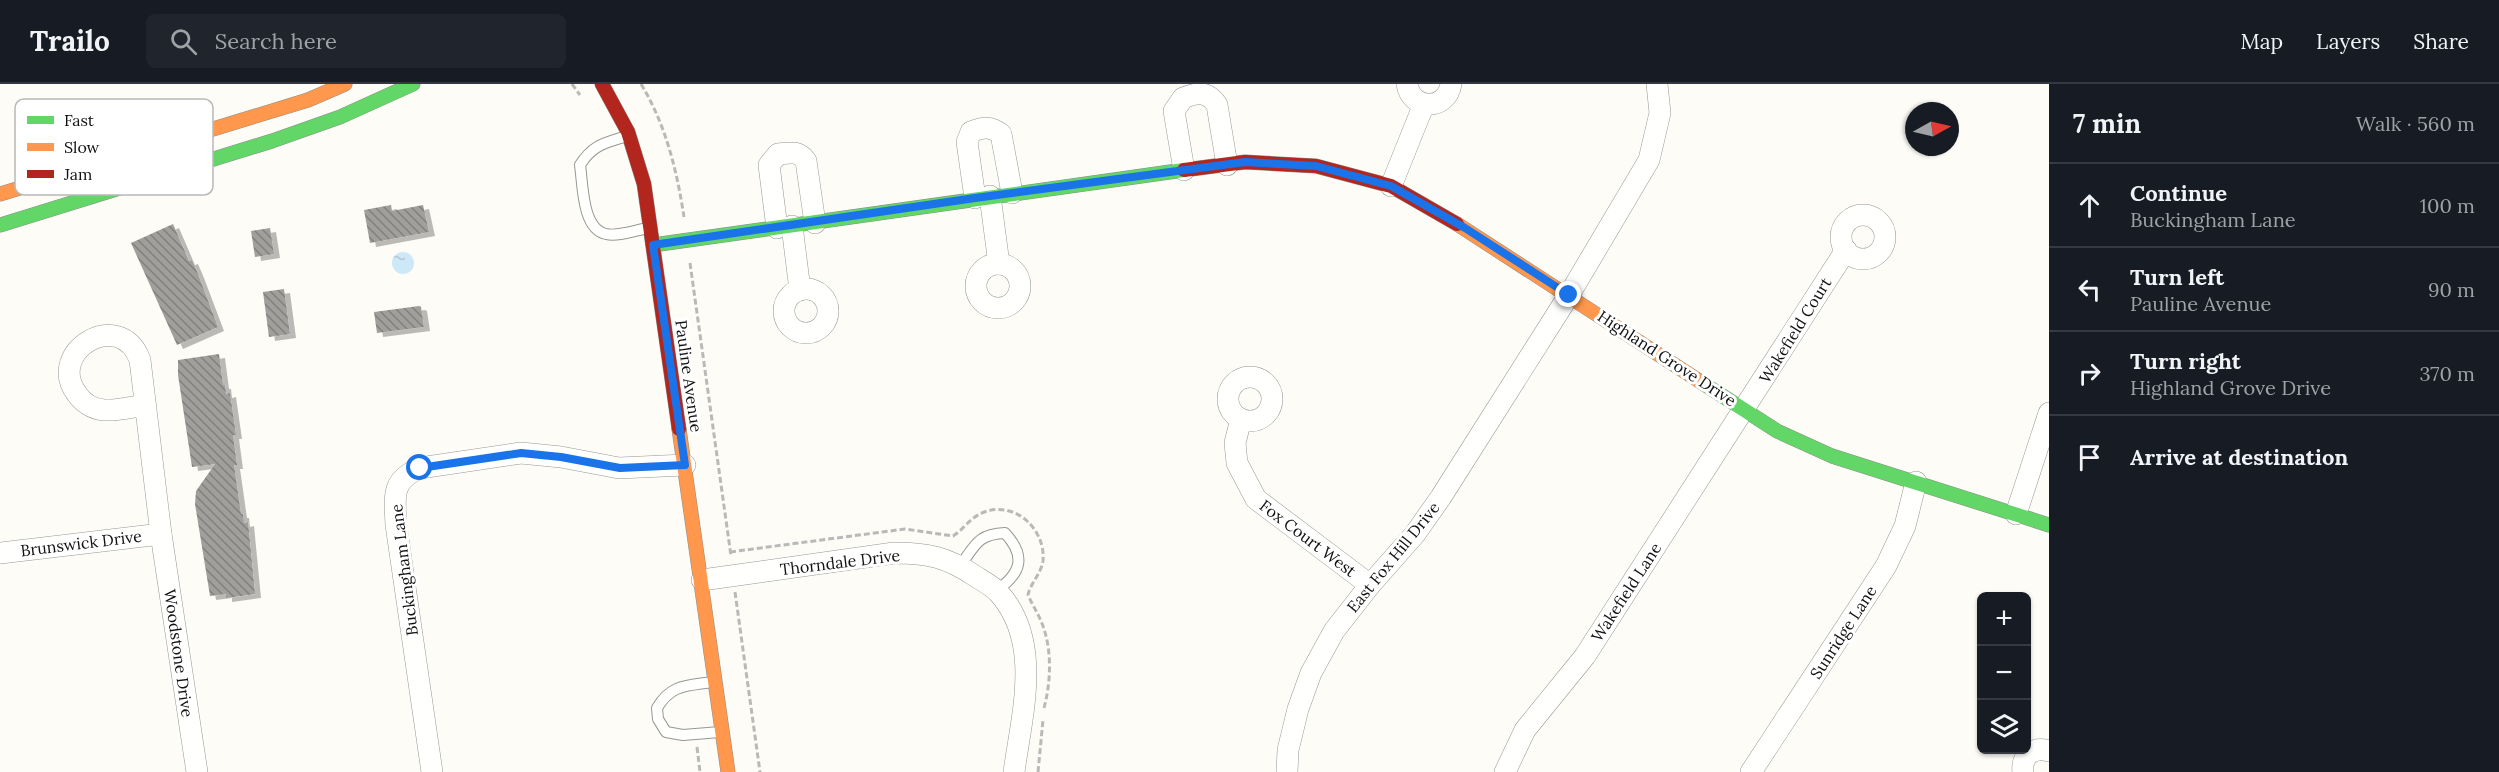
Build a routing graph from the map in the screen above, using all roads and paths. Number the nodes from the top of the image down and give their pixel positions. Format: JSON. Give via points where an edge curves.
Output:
{"nodes":[{"id":1,"x":345,"y":84,"type":"edge"},
{"id":2,"x":413,"y":84,"type":"edge"},
{"id":3,"x":602,"y":84,"type":"edge"},
{"id":4,"x":641,"y":84,"type":"edge"},
{"id":5,"x":1407,"y":84,"type":"edge"},
{"id":6,"x":1451,"y":84,"type":"edge"},
{"id":7,"x":1657,"y":84,"type":"edge"},
{"id":8,"x":1424,"y":104,"type":"junction"},
{"id":9,"x":213,"y":129,"type":"edge"},
{"id":10,"x":630,"y":135,"type":"junction"},
{"id":11,"x":213,"y":159,"type":"edge"},
{"id":12,"x":1227,"y":165,"type":"junction"},
{"id":13,"x":1184,"y":170,"type":"junction"},
{"id":14,"x":1391,"y":186,"type":"junction"},
{"id":15,"x":15,"y":189,"type":"edge"},
{"id":16,"x":1012,"y":193,"type":"junction"},
{"id":17,"x":0,"y":194,"type":"edge"},
{"id":18,"x":97,"y":195,"type":"edge"},
{"id":19,"x":983,"y":197,"type":"junction"},
{"id":20,"x":815,"y":223,"type":"junction"},
{"id":21,"x":0,"y":225,"type":"edge"},
{"id":22,"x":784,"y":227,"type":"junction"},
{"id":23,"x":650,"y":228,"type":"junction"},
{"id":24,"x":687,"y":240,"type":"junction"},
{"id":25,"x":653,"y":245,"type":"junction"},
{"id":26,"x":1846,"y":250,"type":"dead end"},
{"id":27,"x":999,"y":264,"type":"dead end"},
{"id":28,"x":800,"y":290,"type":"dead end"},
{"id":29,"x":1569,"y":295,"type":"junction"},
{"id":30,"x":145,"y":405,"type":"dead end"},
{"id":31,"x":1745,"y":409,"type":"junction"},
{"id":32,"x":2049,"y":413,"type":"edge"},
{"id":33,"x":1241,"y":419,"type":"dead end"},
{"id":34,"x":685,"y":465,"type":"junction"},
{"id":35,"x":1916,"y":482,"type":"junction"},
{"id":36,"x":2016,"y":514,"type":"junction"},
{"id":37,"x":2049,"y":525,"type":"edge"},
{"id":38,"x":161,"y":534,"type":"junction"},
{"id":39,"x":0,"y":553,"type":"edge"},
{"id":40,"x":960,"y":566,"type":"junction"},
{"id":41,"x":702,"y":580,"type":"junction"},
{"id":42,"x":1370,"y":585,"type":"junction"},
{"id":43,"x":738,"y":588,"type":"junction"},
{"id":44,"x":996,"y":591,"type":"junction"},
{"id":45,"x":715,"y":681,"type":"junction"},
{"id":46,"x":722,"y":732,"type":"junction"},
{"id":47,"x":696,"y":734,"type":"junction"},
{"id":48,"x":2049,"y":752,"type":"edge"},
{"id":49,"x":1039,"y":755,"type":"dead end"},
{"id":50,"x":196,"y":772,"type":"edge"},
{"id":51,"x":432,"y":772,"type":"edge"},
{"id":52,"x":700,"y":772,"type":"edge"},
{"id":53,"x":728,"y":772,"type":"edge"},
{"id":54,"x":760,"y":772,"type":"edge"},
{"id":55,"x":1014,"y":772,"type":"edge"},
{"id":56,"x":1038,"y":772,"type":"edge"},
{"id":57,"x":1287,"y":772,"type":"edge"},
{"id":58,"x":1505,"y":772,"type":"edge"},
{"id":59,"x":1751,"y":772,"type":"edge"},
{"id":60,"x":2023,"y":772,"type":"edge"}],
"edges":[{"from":1,"to":9,"type":"street"},
{"from":2,"to":11,"type":"street","via":[[340,117]]},
{"from":3,"to":10,"type":"street","name":"Pauline Avenue"},
{"from":4,"to":24,"type":"path","via":[[670,151]]},
{"from":5,"to":8,"type":"street","via":[[1412,96]]},
{"from":6,"to":8,"type":"street","via":[[1442,101]]},
{"from":7,"to":29,"type":"street","name":"East Fox Hill Drive","via":[[1660,113],[1648,160]]},
{"from":8,"to":14,"type":"street"},
{"from":10,"to":23,"type":"street","name":"Pauline Avenue","via":[[644,184]]},
{"from":10,"to":23,"type":"lane","via":[[598,145],[580,165],[589,221],[597,231],[608,235]]},
{"from":12,"to":13,"type":"street","name":"Highland Grove Drive"},
{"from":12,"to":13,"type":"street","via":[[1217,105],[1203,93],[1183,98],[1174,111]]},
{"from":12,"to":14,"type":"street","name":"Highland Grove Drive","via":[[1245,162],[1316,166]]},
{"from":13,"to":16,"type":"street","name":"Highland Grove Drive"},
{"from":14,"to":29,"type":"street","name":"Highland Grove Drive"},
{"from":15,"to":17,"type":"street"},
{"from":16,"to":19,"type":"street","name":"Highland Grove Drive"},
{"from":16,"to":19,"type":"street","via":[[1004,141],[996,130],[984,128],[971,132],[967,142]]},
{"from":18,"to":21,"type":"street"},
{"from":19,"to":20,"type":"street","name":"Highland Grove Drive"},
{"from":19,"to":27,"type":"street"},
{"from":20,"to":22,"type":"street","name":"Highland Grove Drive"},
{"from":20,"to":22,"type":"street","via":[[806,161],[794,152],[778,154],[769,165]]},
{"from":22,"to":24,"type":"street","name":"Highland Grove Drive"},
{"from":22,"to":28,"type":"street"},
{"from":23,"to":25,"type":"street","name":"Pauline Avenue"},
{"from":24,"to":25,"type":"street","name":"Highland Grove Drive"},
{"from":24,"to":43,"type":"path"},
{"from":25,"to":34,"type":"street","name":"Pauline Avenue"},
{"from":26,"to":31,"type":"street","name":"Wakefield Court"},
{"from":29,"to":31,"type":"street","name":"Highland Grove Drive"},
{"from":29,"to":42,"type":"street","name":"East Fox Hill Drive","via":[[1415,534]]},
{"from":30,"to":38,"type":"street","name":"Woodstone Drive"},
{"from":31,"to":35,"type":"street","name":"Highland Grove Drive","via":[[1777,431],[1832,456]]},
{"from":31,"to":58,"type":"street","name":"Wakefield Lane","via":[[1584,656],[1526,730]]},
{"from":32,"to":36,"type":"street"},
{"from":33,"to":42,"type":"street","name":"Fox Court West","via":[[1235,443],[1237,463],[1256,499]]},
{"from":34,"to":41,"type":"street","name":"Pauline Avenue"},
{"from":34,"to":51,"type":"street","name":"Buckingham Lane","via":[[620,468],[521,453],[420,468],[405,474],[395,492],[396,525]]},
{"from":35,"to":36,"type":"street","name":"Highland Grove Drive"},
{"from":35,"to":59,"type":"street","name":"Sunridge Lane","via":[[1905,526],[1886,566]]},
{"from":36,"to":37,"type":"street","name":"Highland Grove Drive"},
{"from":38,"to":39,"type":"street","name":"Brunswick Drive"},
{"from":38,"to":50,"type":"street","name":"Woodstone Drive"},
{"from":40,"to":43,"type":"street","name":"Thorndale Drive","via":[[921,553],[894,553]]},
{"from":40,"to":44,"type":"street","name":"Thorndale Drive"},
{"from":40,"to":44,"type":"lane","via":[[979,540],[990,533],[1005,533],[1017,547],[1018,567]]},
{"from":41,"to":43,"type":"street","name":"Thorndale Drive"},
{"from":41,"to":45,"type":"street","name":"Pauline Avenue"},
{"from":42,"to":57,"type":"street","name":"East Fox Hill Drive","via":[[1334,631],[1311,673],[1288,750]]},
{"from":43,"to":54,"type":"path"},
{"from":44,"to":55,"type":"street","name":"Thorndale Drive","via":[[1009,608],[1025,650],[1027,674]]},
{"from":45,"to":46,"type":"street","name":"Pauline Avenue"},
{"from":45,"to":47,"type":"lane","via":[[677,687],[663,697],[657,708],[666,732]]},
{"from":46,"to":47,"type":"lane"},
{"from":46,"to":53,"type":"street","name":"Pauline Avenue"},
{"from":47,"to":52,"type":"path"},
{"from":48,"to":60,"type":"street","via":[[2039,749],[2028,754],[2022,764]]},
{"from":49,"to":56,"type":"path"}]}
